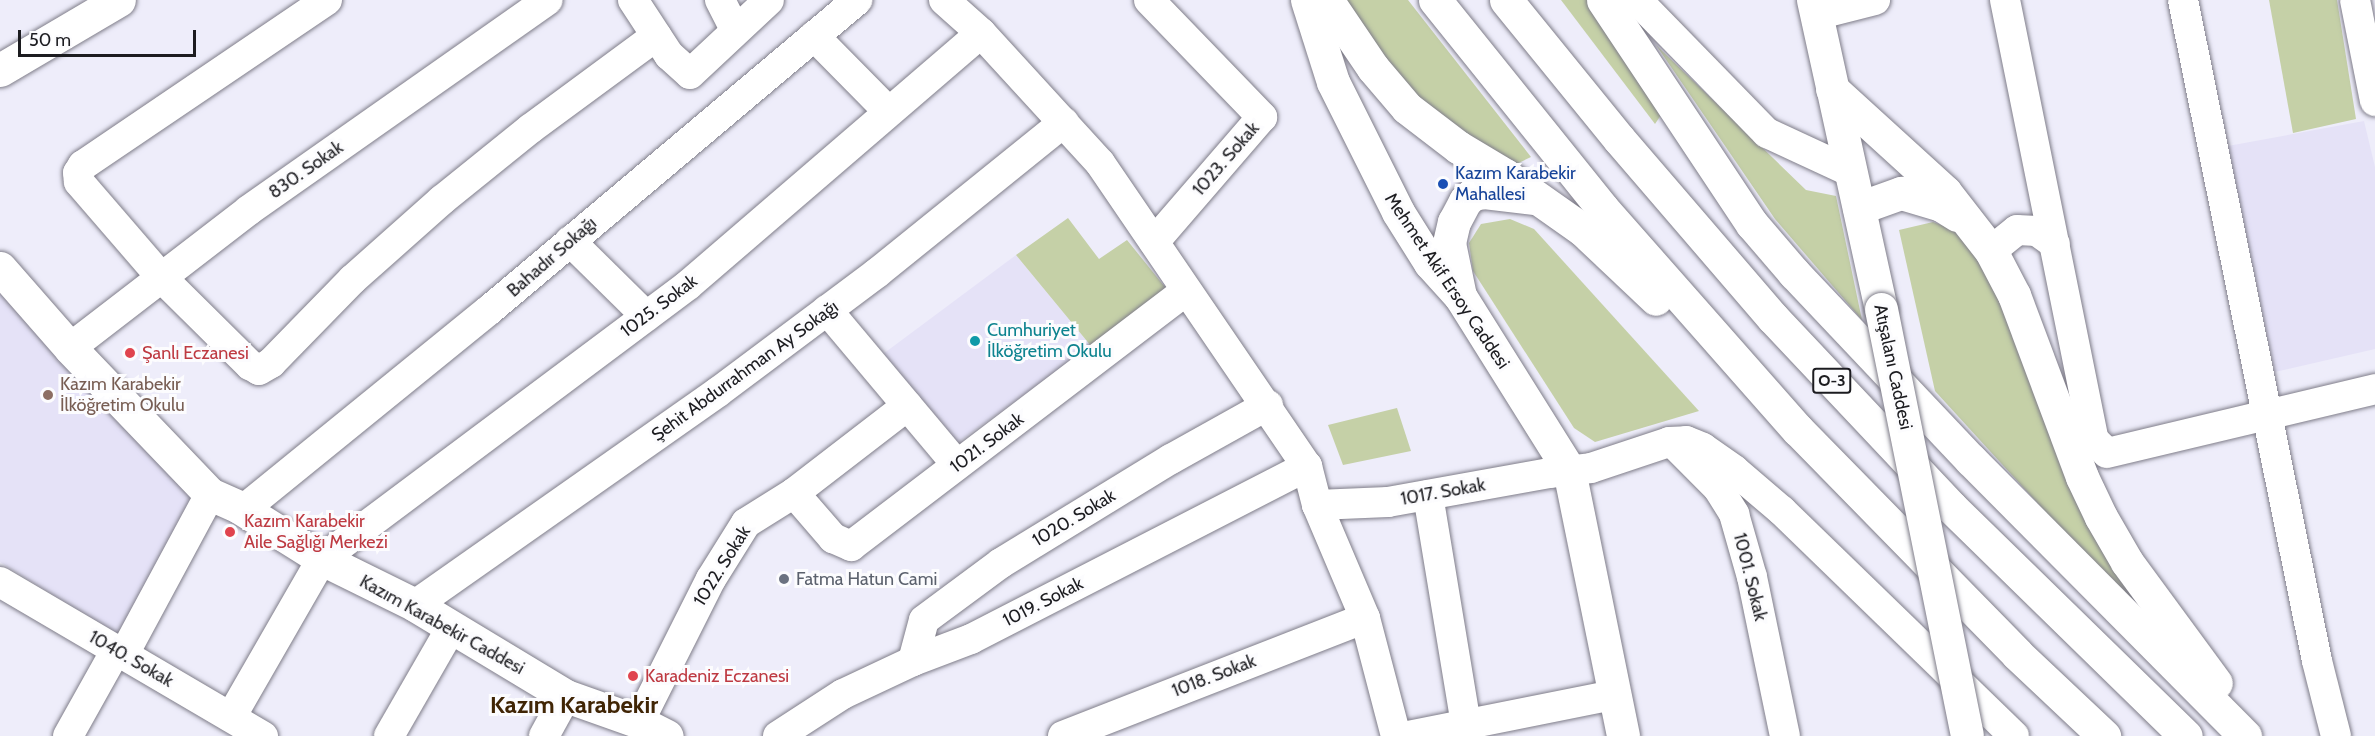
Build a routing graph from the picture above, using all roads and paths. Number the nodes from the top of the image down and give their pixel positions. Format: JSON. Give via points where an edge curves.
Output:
{"nodes":[{"id":1,"x":119,"y":0,"type":"edge"},
{"id":2,"x":327,"y":0,"type":"edge"},
{"id":3,"x":548,"y":0,"type":"edge"},
{"id":4,"x":633,"y":0,"type":"edge"},
{"id":5,"x":720,"y":0,"type":"edge"},
{"id":6,"x":769,"y":0,"type":"edge"},
{"id":7,"x":857,"y":0,"type":"edge"},
{"id":8,"x":944,"y":0,"type":"edge"},
{"id":9,"x":1149,"y":0,"type":"edge"},
{"id":10,"x":1307,"y":0,"type":"edge"},
{"id":11,"x":1327,"y":0,"type":"edge"},
{"id":12,"x":1434,"y":0,"type":"edge"},
{"id":13,"x":1506,"y":0,"type":"edge"},
{"id":14,"x":1603,"y":0,"type":"edge"},
{"id":15,"x":1637,"y":0,"type":"edge"},
{"id":16,"x":1875,"y":0,"type":"edge"},
{"id":17,"x":2005,"y":0,"type":"edge"},
{"id":18,"x":2183,"y":0,"type":"edge"},
{"id":19,"x":2355,"y":0,"type":"edge"},
{"id":20,"x":1814,"y":8,"type":"edge"},
{"id":21,"x":735,"y":30,"type":"junction"},
{"id":22,"x":981,"y":33,"type":"junction"},
{"id":23,"x":656,"y":36,"type":"junction"},
{"id":24,"x":814,"y":36,"type":"junction"},
{"id":25,"x":0,"y":70,"type":"edge"},
{"id":26,"x":1832,"y":89,"type":"junction"},
{"id":27,"x":2375,"y":101,"type":"edge"},
{"id":28,"x":888,"y":111,"type":"junction"},
{"id":29,"x":1064,"y":122,"type":"junction"},
{"id":30,"x":1851,"y":172,"type":"junction"},
{"id":31,"x":1541,"y":200,"type":"junction"},
{"id":32,"x":1859,"y":208,"type":"junction"},
{"id":33,"x":1966,"y":220,"type":"junction"},
{"id":34,"x":570,"y":241,"type":"junction"},
{"id":35,"x":1154,"y":242,"type":"junction"},
{"id":36,"x":2055,"y":244,"type":"junction"},
{"id":37,"x":1991,"y":251,"type":"junction"},
{"id":38,"x":0,"y":268,"type":"edge"},
{"id":39,"x":162,"y":278,"type":"junction"},
{"id":40,"x":1186,"y":291,"type":"junction"},
{"id":41,"x":1460,"y":296,"type":"junction"},
{"id":42,"x":827,"y":310,"type":"junction"},
{"id":43,"x":646,"y":316,"type":"junction"},
{"id":44,"x":70,"y":348,"type":"junction"},
{"id":45,"x":2375,"y":389,"type":"edge"},
{"id":46,"x":907,"y":405,"type":"junction"},
{"id":47,"x":1268,"y":405,"type":"junction"},
{"id":48,"x":2267,"y":414,"type":"junction"},
{"id":49,"x":1798,"y":430,"type":"junction"},
{"id":50,"x":1669,"y":442,"type":"junction"},
{"id":51,"x":957,"y":465,"type":"junction"},
{"id":52,"x":1307,"y":466,"type":"junction"},
{"id":53,"x":1569,"y":470,"type":"junction"},
{"id":54,"x":794,"y":493,"type":"junction"},
{"id":55,"x":210,"y":494,"type":"junction"},
{"id":56,"x":1428,"y":495,"type":"junction"},
{"id":57,"x":1317,"y":505,"type":"junction"},
{"id":58,"x":243,"y":510,"type":"junction"},
{"id":59,"x":322,"y":559,"type":"junction"},
{"id":60,"x":0,"y":582,"type":"edge"},
{"id":61,"x":415,"y":605,"type":"junction"},
{"id":62,"x":1365,"y":618,"type":"junction"},
{"id":63,"x":451,"y":628,"type":"junction"},
{"id":64,"x":120,"y":652,"type":"junction"},
{"id":65,"x":913,"y":661,"type":"junction"},
{"id":66,"x":1613,"y":695,"type":"junction"},
{"id":67,"x":566,"y":696,"type":"junction"},
{"id":68,"x":231,"y":717,"type":"junction"},
{"id":69,"x":1466,"y":724,"type":"junction"},
{"id":70,"x":653,"y":729,"type":"edge"},
{"id":71,"x":1967,"y":735,"type":"edge"},
{"id":72,"x":68,"y":736,"type":"edge"},
{"id":73,"x":263,"y":736,"type":"edge"},
{"id":74,"x":389,"y":736,"type":"edge"},
{"id":75,"x":544,"y":736,"type":"edge"},
{"id":76,"x":778,"y":736,"type":"edge"},
{"id":77,"x":1063,"y":736,"type":"edge"},
{"id":78,"x":1396,"y":736,"type":"edge"},
{"id":79,"x":1408,"y":736,"type":"edge"},
{"id":80,"x":1623,"y":736,"type":"edge"},
{"id":81,"x":1785,"y":736,"type":"edge"},
{"id":82,"x":2014,"y":736,"type":"edge"},
{"id":83,"x":2104,"y":736,"type":"edge"},
{"id":84,"x":2186,"y":736,"type":"edge"},
{"id":85,"x":2245,"y":736,"type":"edge"},
{"id":86,"x":2259,"y":736,"type":"edge"},
{"id":87,"x":2336,"y":736,"type":"edge"}],
"edges":[{"from":1,"to":25,"type":"main road"},
{"from":2,"to":39,"type":"street","via":[[83,165],[78,173],[79,182]]},
{"from":3,"to":39,"type":"street","name":"830. Sokak","via":[[258,203]]},
{"from":4,"to":23,"type":"street"},
{"from":5,"to":21,"type":"street"},
{"from":6,"to":21,"type":"street"},
{"from":7,"to":24,"type":"street","name":"Bahadır Sokağı"},
{"from":8,"to":22,"type":"street"},
{"from":9,"to":35,"type":"street","name":"1023. Sokak","via":[[1262,117]]},
{"from":10,"to":41,"type":"main road","name":"Mehmet Akif Ersoy Caddesi","via":[[1333,82],[1398,213],[1430,263]]},
{"from":11,"to":31,"type":"main road","via":[[1373,68],[1407,108],[1458,147]]},
{"from":12,"to":49,"type":"main road","via":[[1602,208]]},
{"from":13,"to":84,"type":"main road","number":"O-3","via":[[1773,318],[1951,507]]},
{"from":14,"to":85,"type":"main road","via":[[1746,215],[1794,273],[1963,452]]},
{"from":15,"to":30,"type":"street","via":[[1767,134]]},
{"from":16,"to":20,"type":"street"},
{"from":17,"to":36,"type":"street"},
{"from":18,"to":48,"type":"street"},
{"from":19,"to":27,"type":"street"},
{"from":20,"to":26,"type":"main road","name":"Atışalanı Caddesi"},
{"from":21,"to":23,"type":"street","via":[[690,75]]},
{"from":22,"to":28,"type":"street","name":"1025. Sokak"},
{"from":22,"to":29,"type":"street"},
{"from":23,"to":39,"type":"street","via":[[442,200],[353,279],[271,363],[259,370]]},
{"from":24,"to":28,"type":"street"},
{"from":24,"to":34,"type":"street","name":"Bahadır Sokağı"},
{"from":26,"to":30,"type":"main road","name":"Atışalanı Caddesi"},
{"from":26,"to":33,"type":"main road","via":[[1945,192]]},
{"from":28,"to":43,"type":"street","name":"1025. Sokak","via":[[688,285]]},
{"from":29,"to":35,"type":"street","via":[[1100,163]]},
{"from":29,"to":42,"type":"street","name":"Şehit Abdurrahman Ay Sokağı"},
{"from":30,"to":32,"type":"main road","name":"Atışalanı Caddesi"},
{"from":31,"to":41,"type":"main road","via":[[1495,192],[1473,194],[1465,201],[1449,243]]},
{"from":31,"to":49,"type":"main road","via":[[1583,230]]},
{"from":32,"to":33,"type":"main road","via":[[1901,193],[1941,205]]},
{"from":32,"to":71,"type":"main road","name":"Atışalanı Caddesi","bridge":true},
{"from":33,"to":37,"type":"main road"},
{"from":34,"to":43,"type":"street"},
{"from":34,"to":58,"type":"street","name":"Bahadır Sokağı"},
{"from":35,"to":40,"type":"street"},
{"from":36,"to":37,"type":"street","via":[[2037,231],[2017,230]]},
{"from":36,"to":48,"type":"street","via":[[2094,440],[2107,453]]},
{"from":37,"to":86,"type":"main road","via":[[2014,295],[2079,468],[2102,518],[2166,618]]},
{"from":38,"to":44,"type":"main road","name":"Kazım Karabekir Caddesi"},
{"from":39,"to":44,"type":"street","name":"830. Sokak"},
{"from":40,"to":47,"type":"street"},
{"from":40,"to":51,"type":"street","name":"1021. Sokak"},
{"from":41,"to":53,"type":"main road","name":"Mehmet Akif Ersoy Caddesi"},
{"from":42,"to":46,"type":"street"},
{"from":42,"to":61,"type":"street","name":"Şehit Abdurrahman Ay Sokağı","via":[[699,406]]},
{"from":43,"to":59,"type":"street","name":"1025. Sokak"},
{"from":44,"to":55,"type":"main road","name":"Kazım Karabekir Caddesi"},
{"from":45,"to":48,"type":"street"},
{"from":46,"to":51,"type":"street"},
{"from":46,"to":54,"type":"street","name":"1022. Sokak"},
{"from":47,"to":52,"type":"street"},
{"from":47,"to":65,"type":"street","name":"1020. Sokak","via":[[1001,563],[924,620]]},
{"from":48,"to":87,"type":"street"},
{"from":49,"to":83,"type":"main road","via":[[2008,646]]},
{"from":50,"to":53,"type":"street","name":"1017. Sokak","via":[[1591,468]]},
{"from":50,"to":81,"type":"street","name":"1001. Sokak","via":[[1683,451],[1718,488],[1734,514],[1752,578]]},
{"from":50,"to":82,"type":"street","via":[[1686,441],[1703,448],[1734,470],[1782,511]]},
{"from":51,"to":54,"type":"street","name":"1021. Sokak","via":[[851,546],[833,538]]},
{"from":52,"to":57,"type":"street"},
{"from":52,"to":65,"type":"street","name":"1019. Sokak","via":[[971,639]]},
{"from":53,"to":56,"type":"street","name":"1017. Sokak"},
{"from":53,"to":66,"type":"main road","name":"Mehmet Akif Ersoy Caddesi"},
{"from":54,"to":70,"type":"street","name":"1022. Sokak","via":[[746,523],[711,579]]},
{"from":55,"to":58,"type":"main road","name":"Kazım Karabekir Caddesi"},
{"from":55,"to":64,"type":"street"},
{"from":56,"to":57,"type":"street","name":"1017. Sokak","via":[[1388,502]]},
{"from":56,"to":69,"type":"street"},
{"from":57,"to":62,"type":"street"},
{"from":58,"to":59,"type":"main road","name":"Kazım Karabekir Caddesi"},
{"from":59,"to":61,"type":"main road","name":"Kazım Karabekir Caddesi"},
{"from":59,"to":68,"type":"street"},
{"from":60,"to":64,"type":"street","name":"1040. Sokak"},
{"from":61,"to":63,"type":"main road","name":"Kazım Karabekir Caddesi"},
{"from":62,"to":77,"type":"street","name":"1018. Sokak"},
{"from":62,"to":78,"type":"street"},
{"from":63,"to":67,"type":"main road","name":"Kazım Karabekir Caddesi"},
{"from":63,"to":74,"type":"street"},
{"from":64,"to":68,"type":"street","name":"1040. Sokak"},
{"from":64,"to":72,"type":"street"},
{"from":65,"to":76,"type":"street","name":"1019. Sokak","via":[[843,693]]},
{"from":66,"to":69,"type":"street"},
{"from":66,"to":80,"type":"main road","name":"Mehmet Akif Ersoy Caddesi"},
{"from":67,"to":70,"type":"main road","name":"Kazım Karabekir Caddesi"},
{"from":67,"to":75,"type":"street"},
{"from":68,"to":73,"type":"street","name":"1040. Sokak"},
{"from":69,"to":79,"type":"street"}]}
